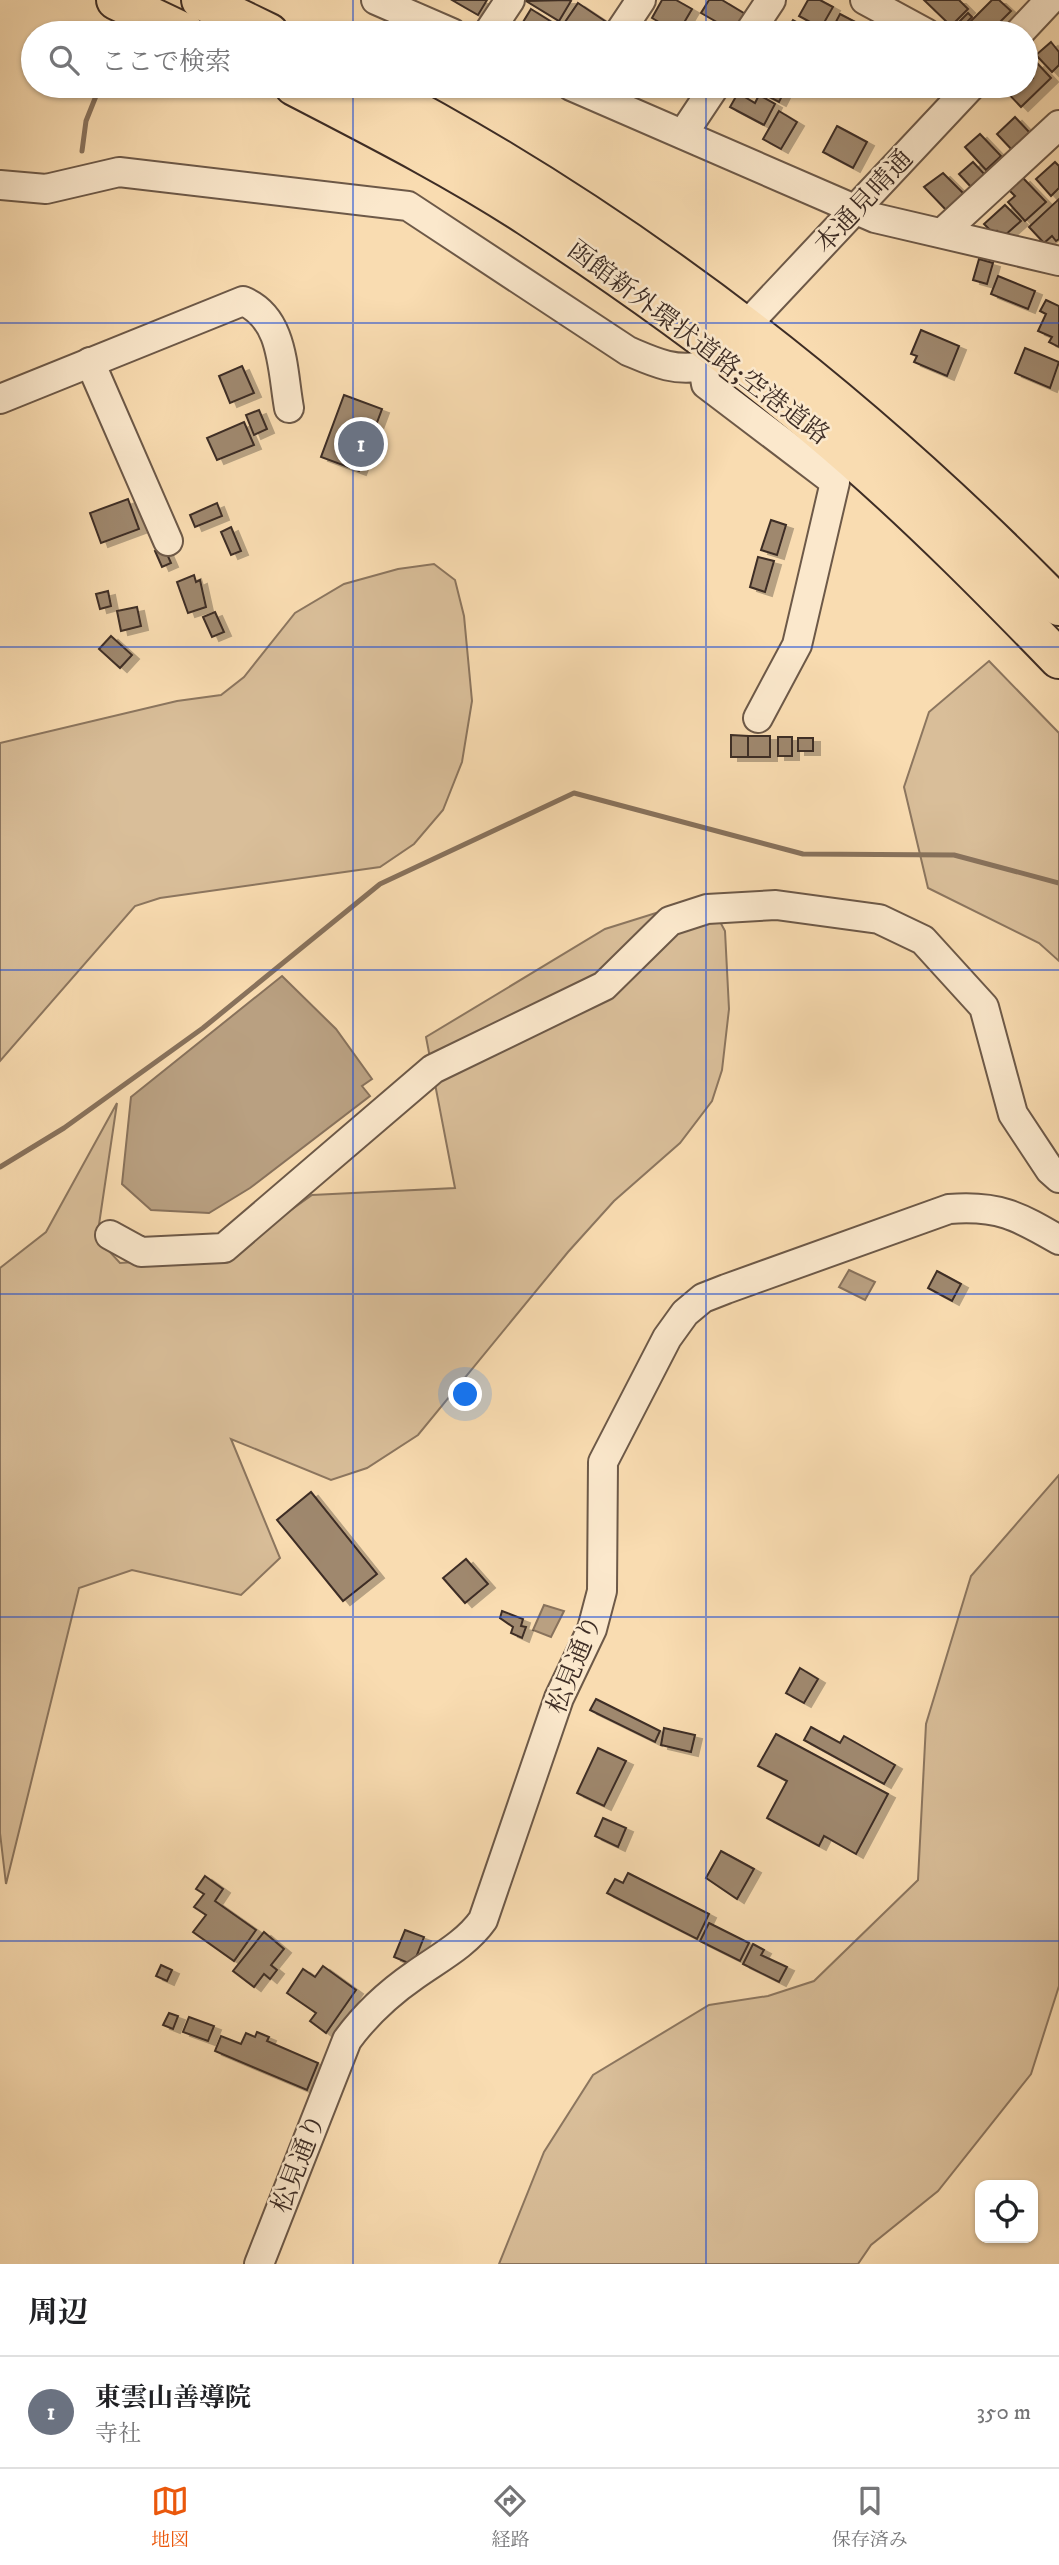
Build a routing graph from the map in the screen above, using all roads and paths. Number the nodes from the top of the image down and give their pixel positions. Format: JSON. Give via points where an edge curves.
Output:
{"nodes":[{"id":1,"x":116,"y":0,"type":"edge"},
{"id":2,"x":201,"y":0,"type":"edge"},
{"id":3,"x":510,"y":0,"type":"edge"},
{"id":4,"x":641,"y":0,"type":"edge"},
{"id":5,"x":771,"y":0,"type":"edge"},
{"id":6,"x":865,"y":0,"type":"edge"},
{"id":7,"x":1050,"y":0,"type":"edge"},
{"id":8,"x":384,"y":2,"type":"edge"},
{"id":9,"x":160,"y":21,"type":"edge"},
{"id":10,"x":244,"y":21,"type":"edge"},
{"id":11,"x":426,"y":21,"type":"edge"},
{"id":12,"x":496,"y":21,"type":"edge"},
{"id":13,"x":627,"y":21,"type":"edge"},
{"id":14,"x":757,"y":21,"type":"edge"},
{"id":15,"x":904,"y":21,"type":"edge"},
{"id":16,"x":1030,"y":21,"type":"edge"},
{"id":17,"x":317,"y":98,"type":"edge"},
{"id":18,"x":391,"y":98,"type":"edge"},
{"id":19,"x":603,"y":98,"type":"edge"},
{"id":20,"x":707,"y":98,"type":"edge"},
{"id":21,"x":960,"y":98,"type":"edge"},
{"id":22,"x":1059,"y":125,"type":"edge"},
{"id":23,"x":683,"y":134,"type":"junction"},
{"id":24,"x":0,"y":186,"type":"edge"},
{"id":25,"x":854,"y":209,"type":"junction"},
{"id":26,"x":942,"y":233,"type":"junction"},
{"id":27,"x":1059,"y":261,"type":"edge"},
{"id":28,"x":755,"y":316,"type":"dead end"},
{"id":29,"x":90,"y":362,"type":"junction"},
{"id":30,"x":0,"y":399,"type":"edge"},
{"id":31,"x":289,"y":408,"type":"dead end"},
{"id":32,"x":169,"y":541,"type":"dead end"},
{"id":33,"x":1059,"y":606,"type":"edge"},
{"id":34,"x":1059,"y":659,"type":"edge"},
{"id":35,"x":758,"y":718,"type":"dead end"},
{"id":36,"x":1059,"y":1178,"type":"edge"},
{"id":37,"x":110,"y":1235,"type":"dead end"},
{"id":38,"x":1059,"y":1240,"type":"edge"},
{"id":39,"x":259,"y":2264,"type":"edge"}],
"edges":[{"from":1,"to":9,"type":"highway"},
{"from":2,"to":10,"type":"highway"},
{"from":3,"to":12,"type":"street"},
{"from":4,"to":13,"type":"street"},
{"from":5,"to":14,"type":"street"},
{"from":6,"to":15,"type":"street"},
{"from":7,"to":16,"type":"street"},
{"from":8,"to":11,"type":"street"},
{"from":17,"to":34,"type":"highway","name":"函館新外環状道路;空港道路","via":[[527,216],[764,386],[854,460],[969,566]]},
{"from":18,"to":33,"type":"highway","name":"函館新外環状道路;空港道路","via":[[545,186],[677,275],[784,356],[895,449]]},
{"from":19,"to":23,"type":"street"},
{"from":20,"to":23,"type":"street"},
{"from":21,"to":25,"type":"street","name":"本通見晴通"},
{"from":22,"to":26,"type":"street"},
{"from":23,"to":25,"type":"street"},
{"from":24,"to":35,"type":"street","via":[[46,189],[119,172],[408,206],[628,351],[666,367],[685,370],[703,366],[706,384],[835,482],[797,645]]},
{"from":25,"to":26,"type":"street"},
{"from":25,"to":28,"type":"street","name":"本通見晴通"},
{"from":26,"to":27,"type":"street"},
{"from":29,"to":30,"type":"street"},
{"from":29,"to":31,"type":"street","via":[[243,301],[259,308],[277,335]]},
{"from":29,"to":32,"type":"street"},
{"from":36,"to":37,"type":"street","via":[[1013,1114],[984,1007],[923,940],[879,919],[776,905],[707,909],[670,921],[604,986],[433,1069],[225,1248],[141,1252]]},
{"from":38,"to":39,"type":"street","name":"松見通り","via":[[1001,1210],[949,1209],[703,1298],[685,1313],[640,1387],[603,1462],[602,1591],[592,1629],[559,1698],[483,1920],[471,1937],[386,1997],[347,2040]]}]}
